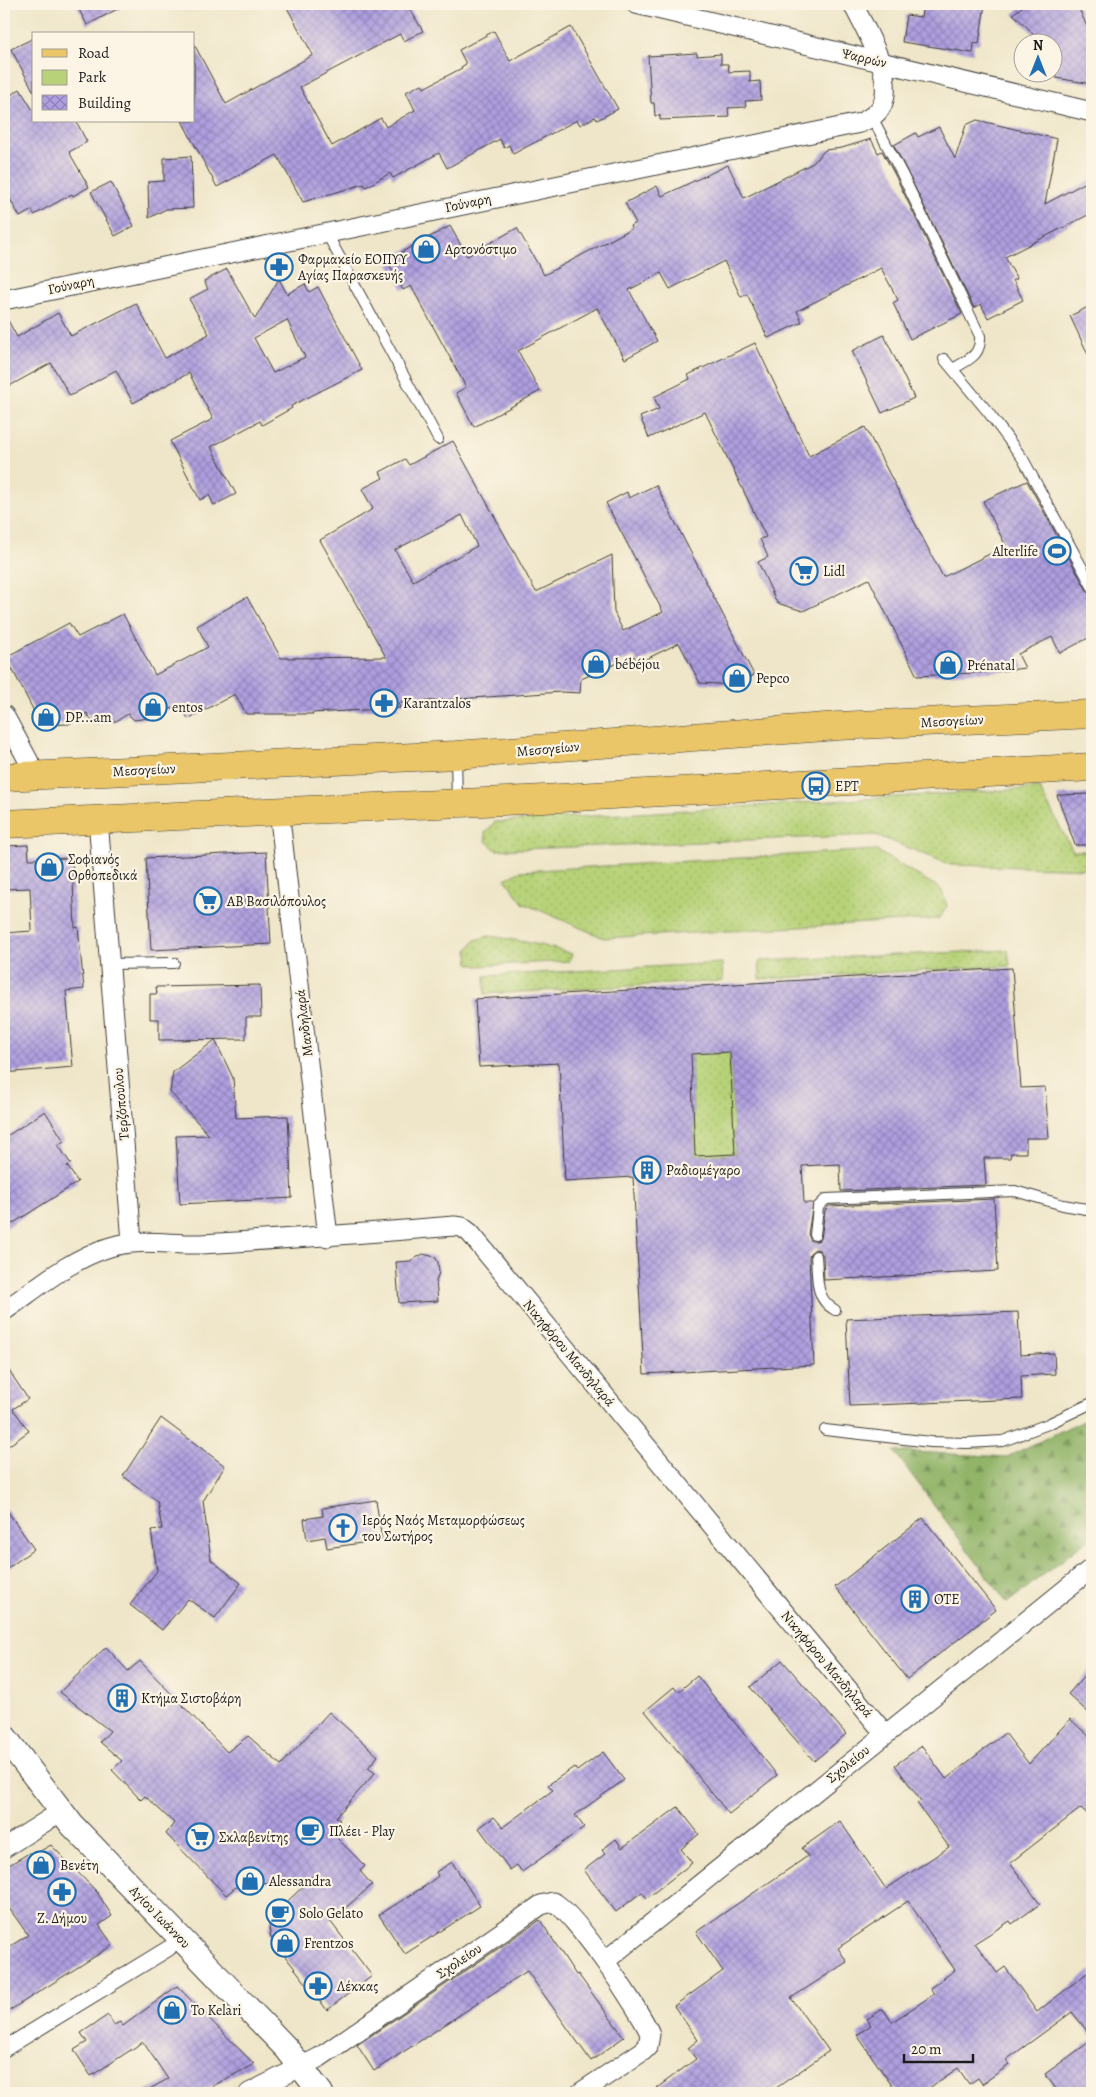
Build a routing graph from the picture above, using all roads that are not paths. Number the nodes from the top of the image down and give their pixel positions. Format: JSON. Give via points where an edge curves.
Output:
{"nodes":[{"id":1,"x":636,"y":4,"type":"edge"},
{"id":2,"x":852,"y":4,"type":"edge"},
{"id":3,"x":653,"y":6,"type":"edge"},
{"id":4,"x":880,"y":62,"type":"junction"},
{"id":5,"x":1092,"y":112,"type":"edge"},
{"id":6,"x":872,"y":117,"type":"junction"},
{"id":7,"x":326,"y":232,"type":"junction"},
{"id":8,"x":4,"y":300,"type":"edge"},
{"id":9,"x":944,"y":360,"type":"dead end"},
{"id":10,"x":953,"y":369,"type":"junction"},
{"id":11,"x":438,"y":439,"type":"dead end"},
{"id":12,"x":1092,"y":586,"type":"edge"},
{"id":13,"x":1092,"y":714,"type":"edge"},
{"id":14,"x":4,"y":716,"type":"edge"},
{"id":15,"x":456,"y":755,"type":"junction"},
{"id":16,"x":1092,"y":766,"type":"edge"},
{"id":17,"x":36,"y":775,"type":"junction"},
{"id":18,"x":4,"y":777,"type":"edge"},
{"id":19,"x":458,"y":809,"type":"junction"},
{"id":20,"x":279,"y":810,"type":"junction"},
{"id":21,"x":98,"y":819,"type":"junction"},
{"id":22,"x":4,"y":824,"type":"edge"},
{"id":23,"x":174,"y":963,"type":"dead end"},
{"id":24,"x":110,"y":964,"type":"junction"},
{"id":25,"x":1092,"y":1210,"type":"edge"},
{"id":26,"x":815,"y":1235,"type":"dead end"},
{"id":27,"x":328,"y":1236,"type":"junction"},
{"id":28,"x":132,"y":1242,"type":"junction"},
{"id":29,"x":816,"y":1256,"type":"dead end"},
{"id":30,"x":835,"y":1310,"type":"dead end"},
{"id":31,"x":4,"y":1311,"type":"edge"},
{"id":32,"x":1092,"y":1403,"type":"edge"},
{"id":33,"x":825,"y":1430,"type":"dead end"},
{"id":34,"x":1092,"y":1568,"type":"edge"},
{"id":35,"x":885,"y":1734,"type":"junction"},
{"id":36,"x":4,"y":1736,"type":"edge"},
{"id":37,"x":62,"y":1811,"type":"junction"},
{"id":38,"x":4,"y":1848,"type":"edge"},
{"id":39,"x":169,"y":1948,"type":"dead end"},
{"id":40,"x":605,"y":1961,"type":"junction"},
{"id":41,"x":4,"y":2049,"type":"edge"},
{"id":42,"x":300,"y":2067,"type":"junction"},
{"id":43,"x":249,"y":2093,"type":"edge"},
{"id":44,"x":321,"y":2093,"type":"edge"},
{"id":45,"x":580,"y":2093,"type":"edge"}],
"edges":[{"from":1,"to":3,"type":"street","name":"Ψαρρών"},
{"from":2,"to":4,"type":"street"},
{"from":3,"to":4,"type":"street","name":"Ψαρρών"},
{"from":4,"to":5,"type":"street","name":"Ψαρρών"},
{"from":4,"to":6,"type":"street","via":[[886,92],[881,107]]},
{"from":6,"to":7,"type":"street","name":"Γούναρη","via":[[860,123]]},
{"from":6,"to":10,"type":"lane","via":[[980,336],[977,354]]},
{"from":7,"to":8,"type":"street","name":"Γούναρη"},
{"from":7,"to":11,"type":"lane"},
{"from":9,"to":10,"type":"lane"},
{"from":10,"to":12,"type":"lane","via":[[1023,460]]},
{"from":13,"to":15,"type":"main road","name":"Μεσογείων","via":[[838,726]]},
{"from":14,"to":17,"type":"street"},
{"from":15,"to":17,"type":"main road","name":"Μεσογείων"},
{"from":15,"to":19,"type":"lane"},
{"from":16,"to":19,"type":"main road"},
{"from":17,"to":18,"type":"main road","name":"Μεσογείων"},
{"from":19,"to":20,"type":"main road"},
{"from":20,"to":21,"type":"main road"},
{"from":20,"to":27,"type":"street","name":"Μανδηλαρά"},
{"from":21,"to":22,"type":"main road"},
{"from":21,"to":24,"type":"street","name":"Τερζόπουλου"},
{"from":23,"to":24,"type":"lane"},
{"from":24,"to":28,"type":"street","name":"Τερζόπουλου"},
{"from":25,"to":26,"type":"lane","via":[[1014,1191],[826,1199],[818,1207]]},
{"from":27,"to":28,"type":"street","name":"Νικηφόρου Μανδηλαρά","via":[[181,1245]]},
{"from":27,"to":35,"type":"street","name":"Νικηφόρου Μανδηλαρά","via":[[454,1226],[470,1233]]},
{"from":28,"to":31,"type":"street","via":[[82,1257]]},
{"from":29,"to":30,"type":"lane","via":[[818,1294]]},
{"from":32,"to":33,"type":"lane","via":[[1002,1442],[931,1442]]},
{"from":34,"to":35,"type":"street","name":"Σχολείου"},
{"from":35,"to":40,"type":"street","name":"Σχολείου"},
{"from":36,"to":37,"type":"street","name":"Αγίου Ιωάννου"},
{"from":37,"to":38,"type":"street"},
{"from":37,"to":42,"type":"street","name":"Αγίου Ιωάννου","via":[[287,2049]]},
{"from":39,"to":41,"type":"street","name":"Αγίου Ιωάννου"},
{"from":40,"to":42,"type":"street","name":"Σχολείου","via":[[564,1909],[547,1902],[320,2057]]},
{"from":40,"to":45,"type":"street","name":"Σχολείου","via":[[648,2028],[650,2040],[643,2051]]},
{"from":42,"to":43,"type":"street"},
{"from":42,"to":44,"type":"street","name":"Αγίου Ιωάννου"}]}
